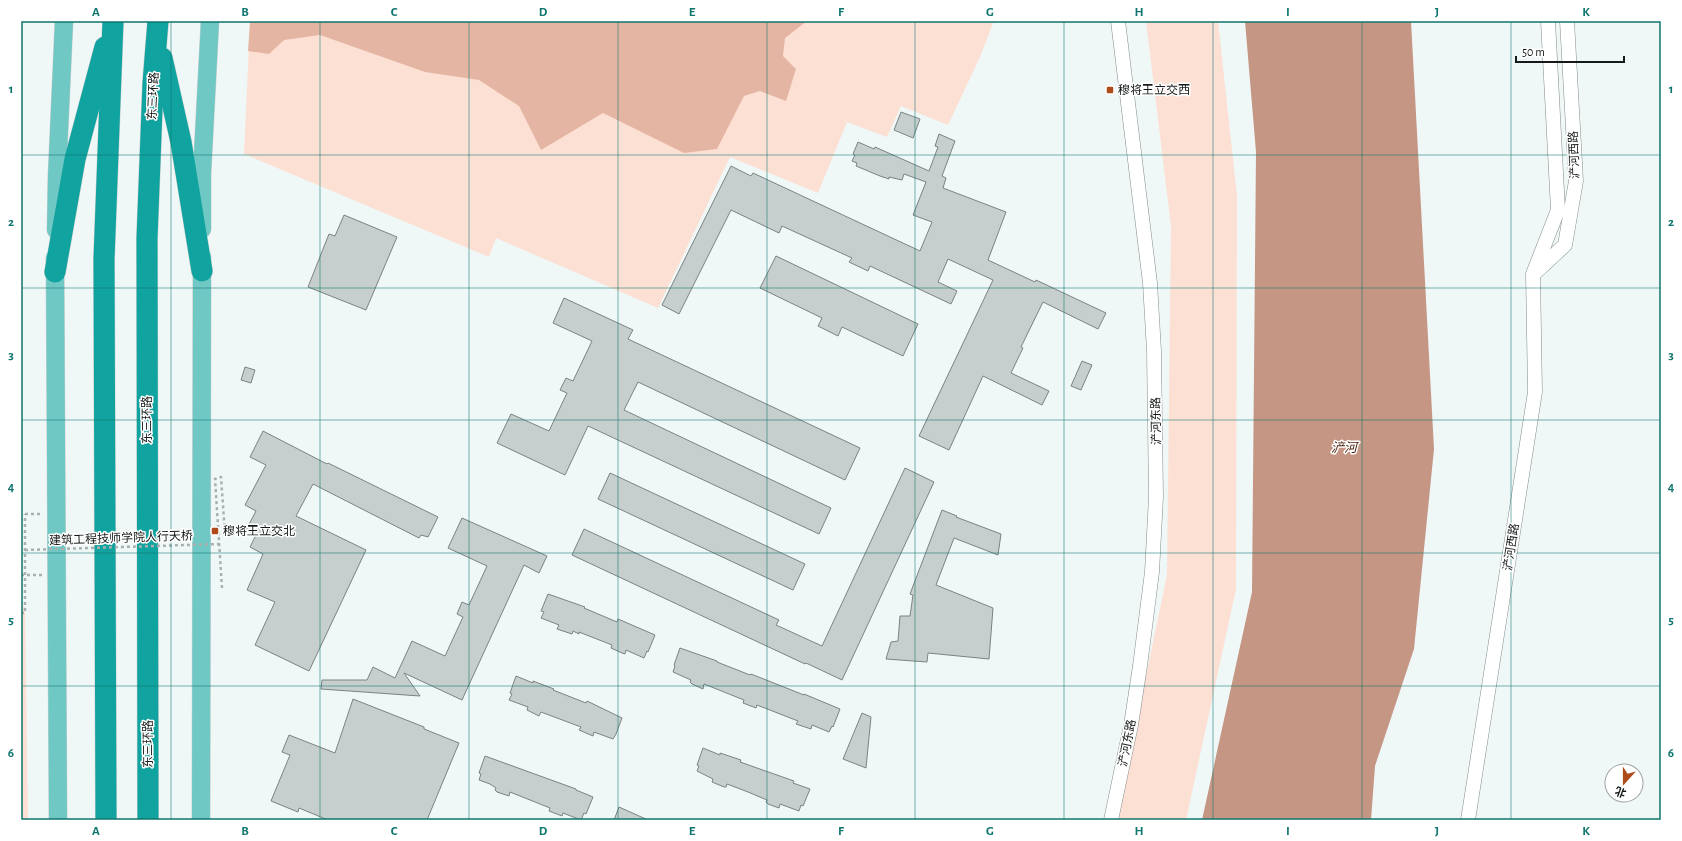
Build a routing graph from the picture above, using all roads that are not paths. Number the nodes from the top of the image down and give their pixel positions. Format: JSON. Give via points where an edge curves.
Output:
{"nodes":[{"id":1,"x":64,"y":21,"type":"edge"},
{"id":2,"x":112,"y":21,"type":"edge"},
{"id":3,"x":210,"y":21,"type":"edge"},
{"id":4,"x":1118,"y":21,"type":"edge"},
{"id":5,"x":1548,"y":21,"type":"edge"},
{"id":6,"x":1567,"y":21,"type":"edge"},
{"id":7,"x":158,"y":30,"type":"edge"},
{"id":8,"x":202,"y":271,"type":"junction"},
{"id":9,"x":55,"y":272,"type":"junction"},
{"id":10,"x":1533,"y":274,"type":"junction"},
{"id":11,"x":58,"y":820,"type":"edge"},
{"id":12,"x":106,"y":820,"type":"edge"},
{"id":13,"x":148,"y":820,"type":"edge"},
{"id":14,"x":201,"y":820,"type":"edge"},
{"id":15,"x":1110,"y":820,"type":"edge"},
{"id":16,"x":1468,"y":820,"type":"edge"}],
"edges":[{"from":1,"to":9,"type":"main road","via":[[56,176]]},
{"from":2,"to":9,"type":"highway","via":[[75,159]]},
{"from":2,"to":12,"type":"highway","via":[[104,259]]},
{"from":3,"to":8,"type":"main road","via":[[202,173]]},
{"from":4,"to":15,"type":"street","name":"浐河东路","via":[[1150,283],[1154,351],[1156,490],[1152,572],[1140,666],[1131,725]]},
{"from":5,"to":10,"type":"street","name":"浐河西路","via":[[1558,210]]},
{"from":6,"to":10,"type":"street","name":"浐河西路","via":[[1576,181],[1565,245]]},
{"from":7,"to":8,"type":"highway","via":[[181,142]]},
{"from":7,"to":13,"type":"highway","name":"东三环路","via":[[153,83],[147,238]]},
{"from":8,"to":14,"type":"main road"},
{"from":9,"to":11,"type":"main road"},
{"from":10,"to":16,"type":"street","name":"浐河西路","via":[[1535,392]]}]}
